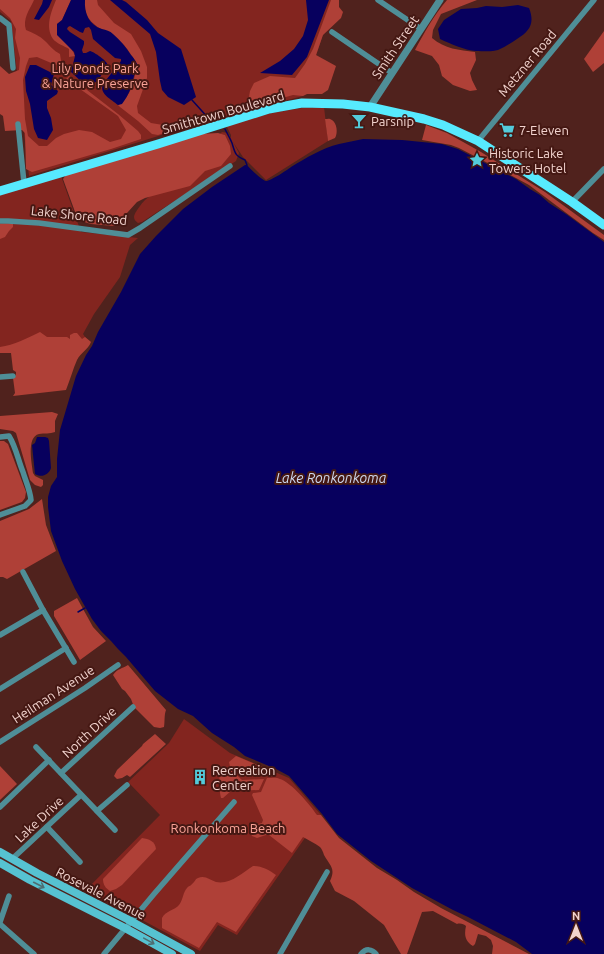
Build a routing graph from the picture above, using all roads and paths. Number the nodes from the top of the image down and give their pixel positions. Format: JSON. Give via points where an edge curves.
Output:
{"nodes":[{"id":1,"x":378,"y":0,"type":"edge"},
{"id":2,"x":440,"y":0,"type":"edge"},
{"id":3,"x":594,"y":0,"type":"edge"},
{"id":4,"x":0,"y":18,"type":"edge"},
{"id":5,"x":421,"y":29,"type":"junction"},
{"id":6,"x":332,"y":32,"type":"dead end"},
{"id":7,"x":13,"y":68,"type":"dead end"},
{"id":8,"x":392,"y":73,"type":"junction"},
{"id":9,"x":370,"y":107,"type":"junction"},
{"id":10,"x":18,"y":124,"type":"dead end"},
{"id":11,"x":478,"y":141,"type":"junction"},
{"id":12,"x":230,"y":166,"type":"dead end"},
{"id":13,"x":604,"y":169,"type":"edge"},
{"id":14,"x":24,"y":183,"type":"junction"},
{"id":15,"x":0,"y":191,"type":"edge"},
{"id":16,"x":572,"y":202,"type":"junction"},
{"id":17,"x":0,"y":221,"type":"edge"},
{"id":18,"x":604,"y":225,"type":"edge"},
{"id":19,"x":13,"y":376,"type":"dead end"},
{"id":20,"x":0,"y":377,"type":"edge"},
{"id":21,"x":0,"y":437,"type":"edge"},
{"id":22,"x":0,"y":515,"type":"edge"},
{"id":23,"x":23,"y":572,"type":"dead end"},
{"id":24,"x":43,"y":610,"type":"junction"},
{"id":25,"x":0,"y":635,"type":"edge"},
{"id":26,"x":66,"y":648,"type":"junction"},
{"id":27,"x":74,"y":662,"type":"dead end"},
{"id":28,"x":118,"y":665,"type":"dead end"},
{"id":29,"x":0,"y":689,"type":"edge"},
{"id":30,"x":133,"y":707,"type":"dead end"},
{"id":31,"x":0,"y":742,"type":"edge"},
{"id":32,"x":36,"y":747,"type":"dead end"},
{"id":33,"x":49,"y":760,"type":"junction"},
{"id":34,"x":61,"y":773,"type":"junction"},
{"id":35,"x":127,"y":785,"type":"dead end"},
{"id":36,"x":81,"y":795,"type":"junction"},
{"id":37,"x":234,"y":802,"type":"dead end"},
{"id":38,"x":0,"y":807,"type":"edge"},
{"id":39,"x":97,"y":811,"type":"junction"},
{"id":40,"x":47,"y":827,"type":"junction"},
{"id":41,"x":115,"y":830,"type":"dead end"},
{"id":42,"x":0,"y":852,"type":"edge"},
{"id":43,"x":12,"y":859,"type":"junction"},
{"id":44,"x":80,"y":862,"type":"dead end"},
{"id":45,"x":2,"y":866,"type":"edge"},
{"id":46,"x":327,"y":872,"type":"dead end"},
{"id":47,"x":9,"y":896,"type":"dead end"},
{"id":48,"x":132,"y":921,"type":"junction"},
{"id":49,"x":0,"y":923,"type":"edge"},
{"id":50,"x":126,"y":928,"type":"junction"},
{"id":51,"x":34,"y":954,"type":"edge"},
{"id":52,"x":104,"y":954,"type":"edge"},
{"id":53,"x":172,"y":954,"type":"edge"},
{"id":54,"x":192,"y":954,"type":"edge"},
{"id":55,"x":280,"y":954,"type":"edge"},
{"id":56,"x":361,"y":954,"type":"edge"},
{"id":57,"x":376,"y":954,"type":"edge"}],
"edges":[{"from":1,"to":5,"type":"street"},
{"from":2,"to":5,"type":"street","name":"Smith Street"},
{"from":3,"to":11,"type":"street","name":"Metzner Road"},
{"from":4,"to":7,"type":"street","via":[[9,25]]},
{"from":5,"to":8,"type":"street","name":"Smith Street"},
{"from":6,"to":8,"type":"street"},
{"from":8,"to":9,"type":"street","name":"Smith Street"},
{"from":9,"to":11,"type":"main road","name":"Smithtown Boulevard","via":[[424,119]]},
{"from":9,"to":14,"type":"main road","name":"Smithtown Boulevard","via":[[302,103],[269,109]]},
{"from":10,"to":14,"type":"street"},
{"from":11,"to":16,"type":"main road"},
{"from":12,"to":17,"type":"street","name":"Lake Shore Road","via":[[128,235]]},
{"from":13,"to":16,"type":"street"},
{"from":14,"to":15,"type":"main road","name":"Smithtown Boulevard"},
{"from":16,"to":18,"type":"main road"},
{"from":19,"to":20,"type":"street"},
{"from":21,"to":22,"type":"street","via":[[9,436],[13,442],[31,492],[31,500],[25,506]]},
{"from":23,"to":24,"type":"street"},
{"from":24,"to":25,"type":"street"},
{"from":24,"to":26,"type":"street"},
{"from":26,"to":27,"type":"street"},
{"from":26,"to":29,"type":"street"},
{"from":28,"to":31,"type":"street","name":"Heilman Avenue"},
{"from":30,"to":34,"type":"street","name":"North Drive"},
{"from":32,"to":33,"type":"street"},
{"from":33,"to":34,"type":"street"},
{"from":33,"to":38,"type":"street"},
{"from":34,"to":36,"type":"street"},
{"from":35,"to":39,"type":"street"},
{"from":36,"to":39,"type":"street"},
{"from":36,"to":40,"type":"street","name":"Lake Drive"},
{"from":37,"to":48,"type":"street"},
{"from":39,"to":41,"type":"street"},
{"from":40,"to":43,"type":"street","name":"Lake Drive"},
{"from":40,"to":44,"type":"street"},
{"from":42,"to":43,"type":"main road","name":"Rosevale Avenue"},
{"from":43,"to":45,"type":"main road"},
{"from":43,"to":48,"type":"main road","name":"Rosevale Avenue"},
{"from":45,"to":50,"type":"main road","name":"Rosevale Avenue","one_way":true},
{"from":46,"to":55,"type":"street"},
{"from":47,"to":49,"type":"street"},
{"from":48,"to":50,"type":"street"},
{"from":48,"to":54,"type":"main road","name":"Rosevale Avenue"},
{"from":49,"to":51,"type":"street"},
{"from":50,"to":52,"type":"street"},
{"from":50,"to":53,"type":"main road","name":"Rosevale Avenue","one_way":true},
{"from":56,"to":57,"type":"street","via":[[366,950]]}]}
